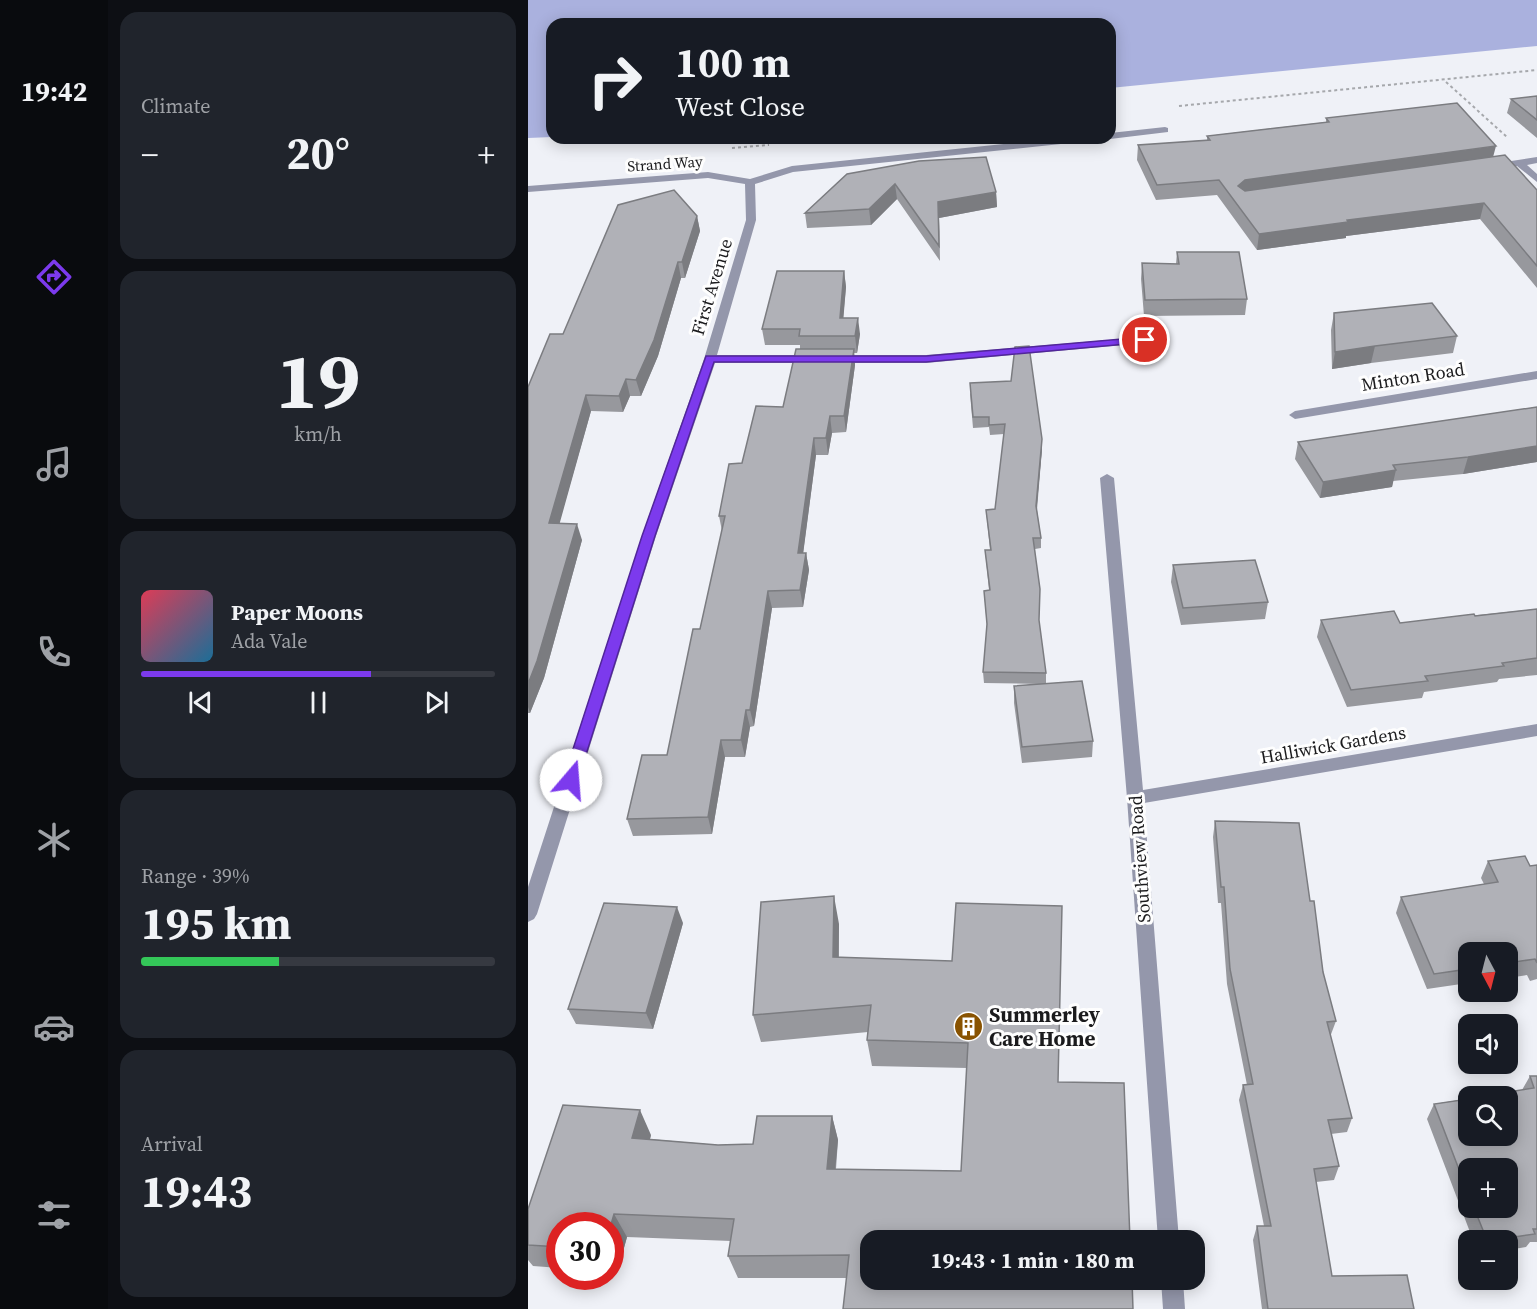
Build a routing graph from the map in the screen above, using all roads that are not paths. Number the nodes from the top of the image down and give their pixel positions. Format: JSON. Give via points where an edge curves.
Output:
{"nodes":[{"id":1,"x":1165,"y":130,"type":"dead end"},
{"id":2,"x":1116,"y":135,"type":"edge"},
{"id":3,"x":1032,"y":144,"type":"edge"},
{"id":4,"x":1535,"y":161,"type":"edge"},
{"id":5,"x":1519,"y":163,"type":"junction"},
{"id":6,"x":1485,"y":168,"type":"edge"},
{"id":7,"x":1537,"y":179,"type":"edge"},
{"id":8,"x":750,"y":182,"type":"junction"},
{"id":9,"x":528,"y":189,"type":"edge"},
{"id":10,"x":1145,"y":340,"type":"dead end"},
{"id":11,"x":710,"y":358,"type":"junction"},
{"id":12,"x":1537,"y":375,"type":"edge"},
{"id":13,"x":1295,"y":415,"type":"dead end"},
{"id":14,"x":1107,"y":478,"type":"dead end"},
{"id":15,"x":1537,"y":730,"type":"edge"},
{"id":16,"x":1135,"y":798,"type":"junction"},
{"id":17,"x":528,"y":914,"type":"edge"},
{"id":18,"x":1168,"y":1230,"type":"edge"},
{"id":19,"x":1173,"y":1290,"type":"edge"},
{"id":20,"x":1174,"y":1309,"type":"edge"}],
"edges":[{"from":1,"to":2,"type":"street"},
{"from":3,"to":8,"type":"street","name":"Strand Way","via":[[792,169]]},
{"from":4,"to":5,"type":"street"},
{"from":5,"to":6,"type":"street"},
{"from":5,"to":7,"type":"street"},
{"from":8,"to":9,"type":"street","name":"Strand Way","via":[[708,175]]},
{"from":8,"to":11,"type":"street","name":"First Avenue","via":[[751,220]]},
{"from":10,"to":11,"type":"street","via":[[926,359]]},
{"from":11,"to":17,"type":"street","name":"First Avenue"},
{"from":12,"to":13,"type":"street","name":"Minton Road"},
{"from":14,"to":16,"type":"street","name":"Southview Road"},
{"from":15,"to":16,"type":"street","name":"Halliwick Gardens"},
{"from":16,"to":18,"type":"street","name":"Southview Road"},
{"from":19,"to":20,"type":"street"}]}
